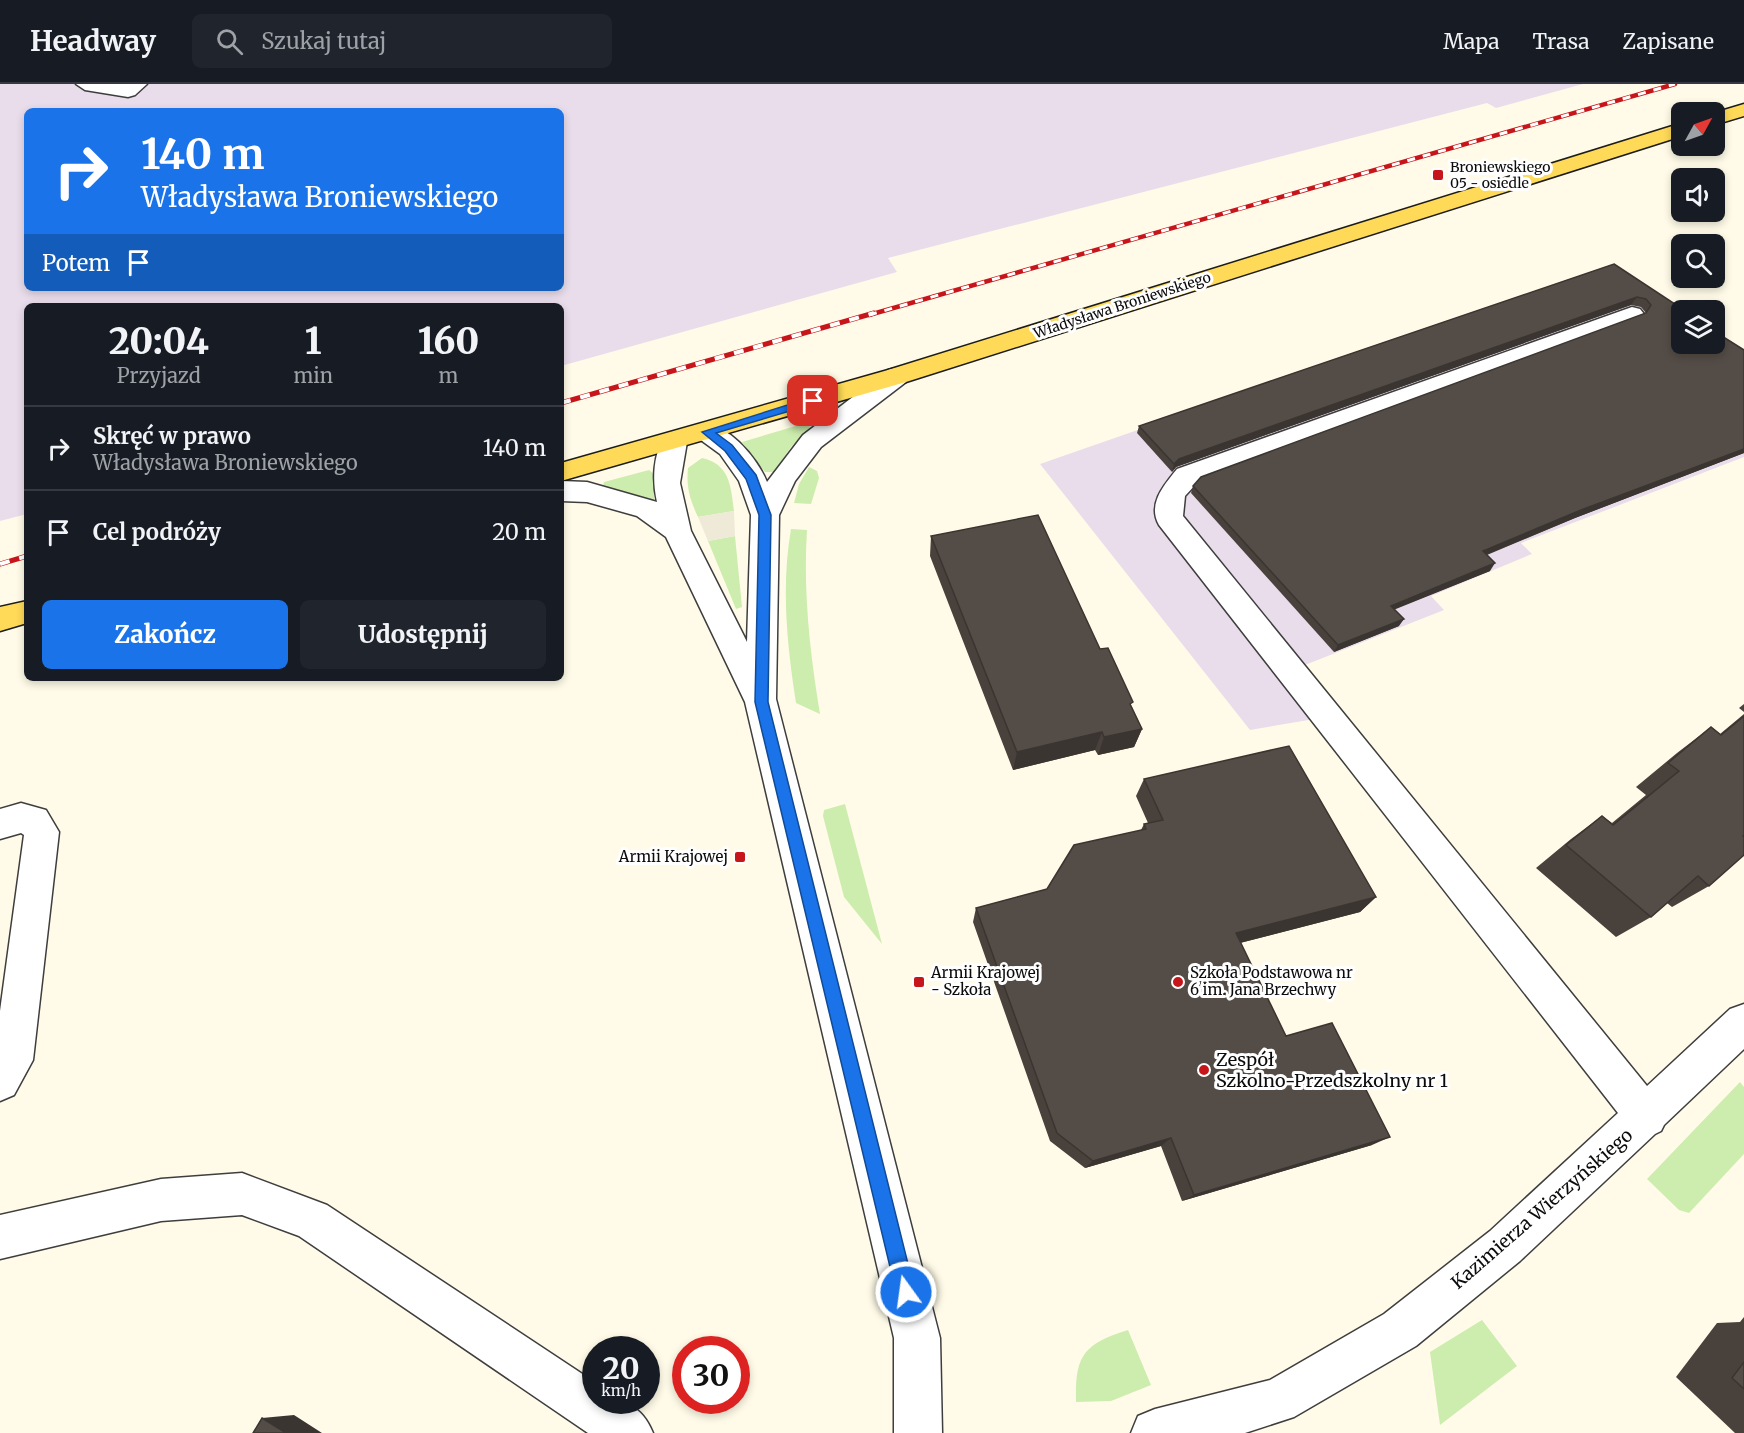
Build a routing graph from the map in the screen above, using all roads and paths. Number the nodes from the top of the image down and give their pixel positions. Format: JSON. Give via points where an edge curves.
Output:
{"nodes":[{"id":1,"x":86,"y":84,"type":"edge"},
{"id":2,"x":138,"y":84,"type":"edge"},
{"id":3,"x":1744,"y":110,"type":"edge"},
{"id":4,"x":1725,"y":116,"type":"edge"},
{"id":5,"x":1671,"y":132,"type":"edge"},
{"id":6,"x":1632,"y":314,"type":"dead end"},
{"id":7,"x":897,"y":376,"type":"junction"},
{"id":8,"x":707,"y":432,"type":"junction"},
{"id":9,"x":674,"y":442,"type":"junction"},
{"id":10,"x":564,"y":471,"type":"edge"},
{"id":11,"x":564,"y":491,"type":"edge"},
{"id":12,"x":765,"y":515,"type":"junction"},
{"id":13,"x":677,"y":531,"type":"junction"},
{"id":14,"x":24,"y":613,"type":"edge"},
{"id":15,"x":0,"y":619,"type":"edge"},
{"id":16,"x":761,"y":702,"type":"junction"},
{"id":17,"x":0,"y":824,"type":"edge"},
{"id":18,"x":1744,"y":1023,"type":"edge"},
{"id":19,"x":0,"y":1081,"type":"edge"},
{"id":20,"x":1647,"y":1117,"type":"junction"},
{"id":21,"x":0,"y":1236,"type":"edge"},
{"id":22,"x":628,"y":1433,"type":"edge"},
{"id":23,"x":918,"y":1433,"type":"edge"},
{"id":24,"x":1155,"y":1433,"type":"edge"}],
"edges":[{"from":1,"to":2,"type":"street","via":[[128,91]]},
{"from":3,"to":4,"type":"main road"},
{"from":5,"to":7,"type":"main road","name":"Władysława Broniewskiego"},
{"from":6,"to":20,"type":"street","via":[[1186,476],[1171,494],[1169,518]]},
{"from":7,"to":8,"type":"main road","name":"Władysława Broniewskiego"},
{"from":7,"to":12,"type":"street","via":[[812,441],[783,477]]},
{"from":8,"to":9,"type":"main road","name":"Władysława Broniewskiego"},
{"from":8,"to":12,"type":"street","via":[[729,448],[752,478]]},
{"from":9,"to":10,"type":"main road","name":"Władysława Broniewskiego"},
{"from":9,"to":13,"type":"street","via":[[666,483]]},
{"from":11,"to":13,"type":"street","via":[[587,492],[646,509]]},
{"from":12,"to":16,"type":"street"},
{"from":13,"to":16,"type":"street"},
{"from":14,"to":15,"type":"main road"},
{"from":16,"to":23,"type":"street","via":[[917,1338]]},
{"from":17,"to":19,"type":"street","via":[[21,818],[34,821],[42,832],[13,1060]]},
{"from":18,"to":20,"type":"street","name":"Kazimierza Wierzyńskiego"},
{"from":20,"to":24,"type":"street","name":"Kazimierza Wierzyńskiego","via":[[1505,1246],[1400,1330],[1278,1401]]},
{"from":21,"to":22,"type":"street","via":[[161,1200],[242,1194],[312,1220]]}]}
